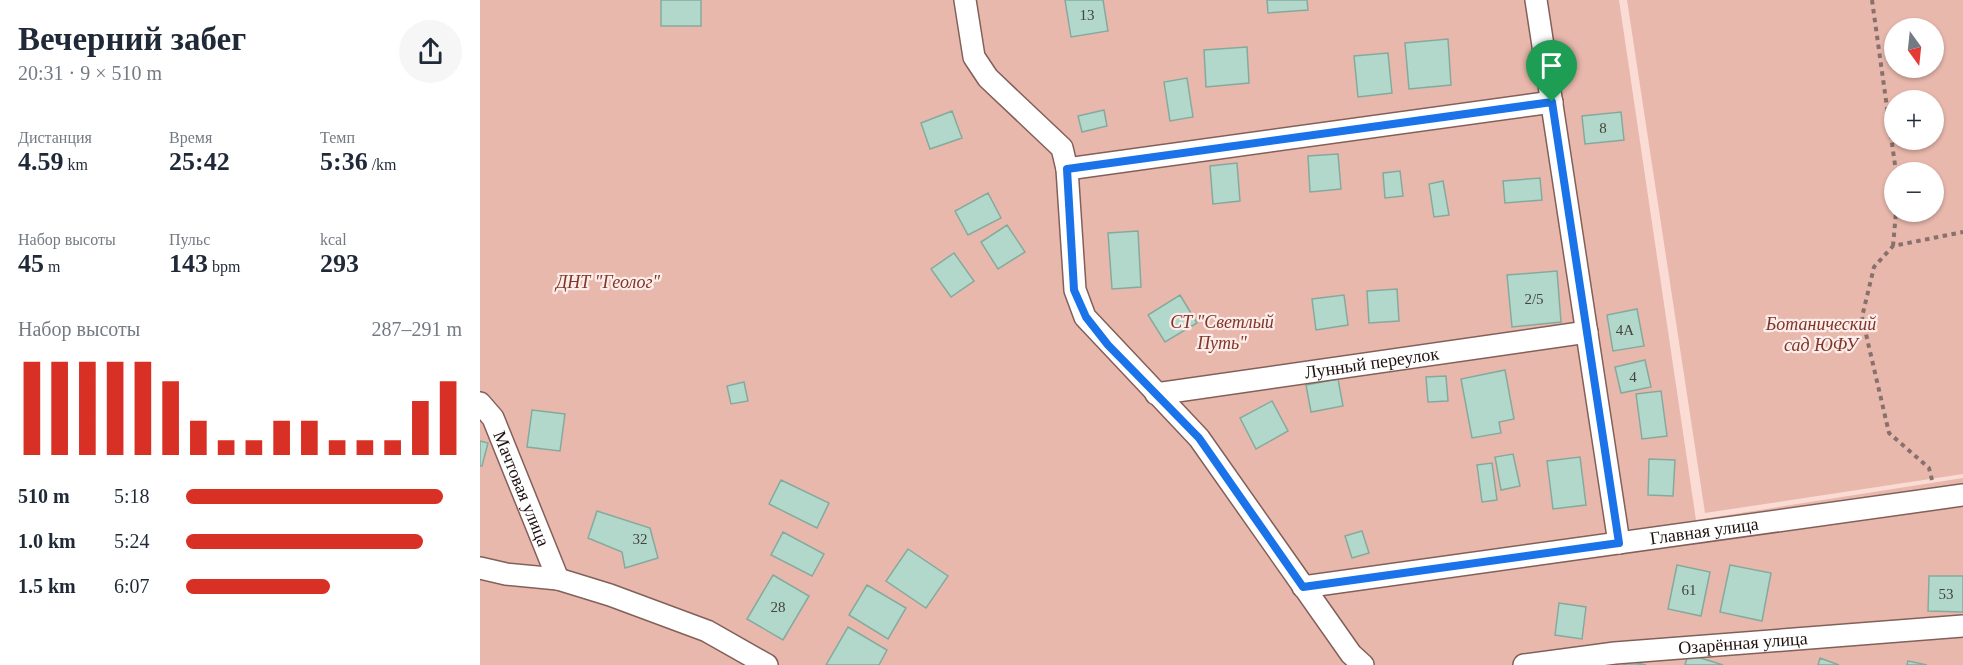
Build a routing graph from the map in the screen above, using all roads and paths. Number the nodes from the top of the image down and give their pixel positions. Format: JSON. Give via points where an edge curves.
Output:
{"nodes":[{"id":1,"x":965,"y":0,"type":"edge"},
{"id":2,"x":1536,"y":0,"type":"edge"},
{"id":3,"x":1872,"y":0,"type":"edge"},
{"id":4,"x":1552,"y":102,"type":"junction"},
{"id":5,"x":1895,"y":162,"type":"edge"},
{"id":6,"x":1067,"y":169,"type":"junction"},
{"id":7,"x":1895,"y":222,"type":"edge"},
{"id":8,"x":1963,"y":232,"type":"edge"},
{"id":9,"x":1893,"y":246,"type":"junction"},
{"id":10,"x":1587,"y":332,"type":"junction"},
{"id":11,"x":1156,"y":394,"type":"junction"},
{"id":12,"x":480,"y":403,"type":"edge"},
{"id":13,"x":1963,"y":495,"type":"edge"},
{"id":14,"x":1938,"y":498,"type":"junction"},
{"id":15,"x":1619,"y":543,"type":"junction"},
{"id":16,"x":480,"y":568,"type":"edge"},
{"id":17,"x":558,"y":579,"type":"junction"},
{"id":18,"x":1303,"y":587,"type":"junction"},
{"id":19,"x":1963,"y":626,"type":"edge"},
{"id":20,"x":767,"y":665,"type":"edge"},
{"id":21,"x":1363,"y":665,"type":"edge"},
{"id":22,"x":1524,"y":665,"type":"edge"}],
"edges":[{"from":1,"to":6,"type":"street","via":[[974,57],[988,78],[1062,148]]},
{"from":2,"to":4,"type":"street"},
{"from":3,"to":5,"type":"path"},
{"from":4,"to":6,"type":"street"},
{"from":4,"to":10,"type":"street"},
{"from":6,"to":11,"type":"street","via":[[1074,290],[1086,317]]},
{"from":7,"to":9,"type":"path"},
{"from":8,"to":9,"type":"path"},
{"from":9,"to":14,"type":"path","via":[[1874,267],[1862,317],[1889,433],[1929,468]]},
{"from":10,"to":11,"type":"street","name":"Лунный переулок"},
{"from":10,"to":15,"type":"street"},
{"from":11,"to":18,"type":"street","via":[[1199,438]]},
{"from":12,"to":17,"type":"street","name":"Мачтовая улица","via":[[493,418]]},
{"from":13,"to":14,"type":"street","name":"Главная улица"},
{"from":14,"to":15,"type":"street","name":"Главная улица"},
{"from":15,"to":18,"type":"street","name":"Главная улица"},
{"from":16,"to":17,"type":"street"},
{"from":17,"to":20,"type":"street","via":[[707,632]]},
{"from":18,"to":21,"type":"street"},
{"from":19,"to":22,"type":"street","name":"Озарённая улица","via":[[1615,653]]}]}
